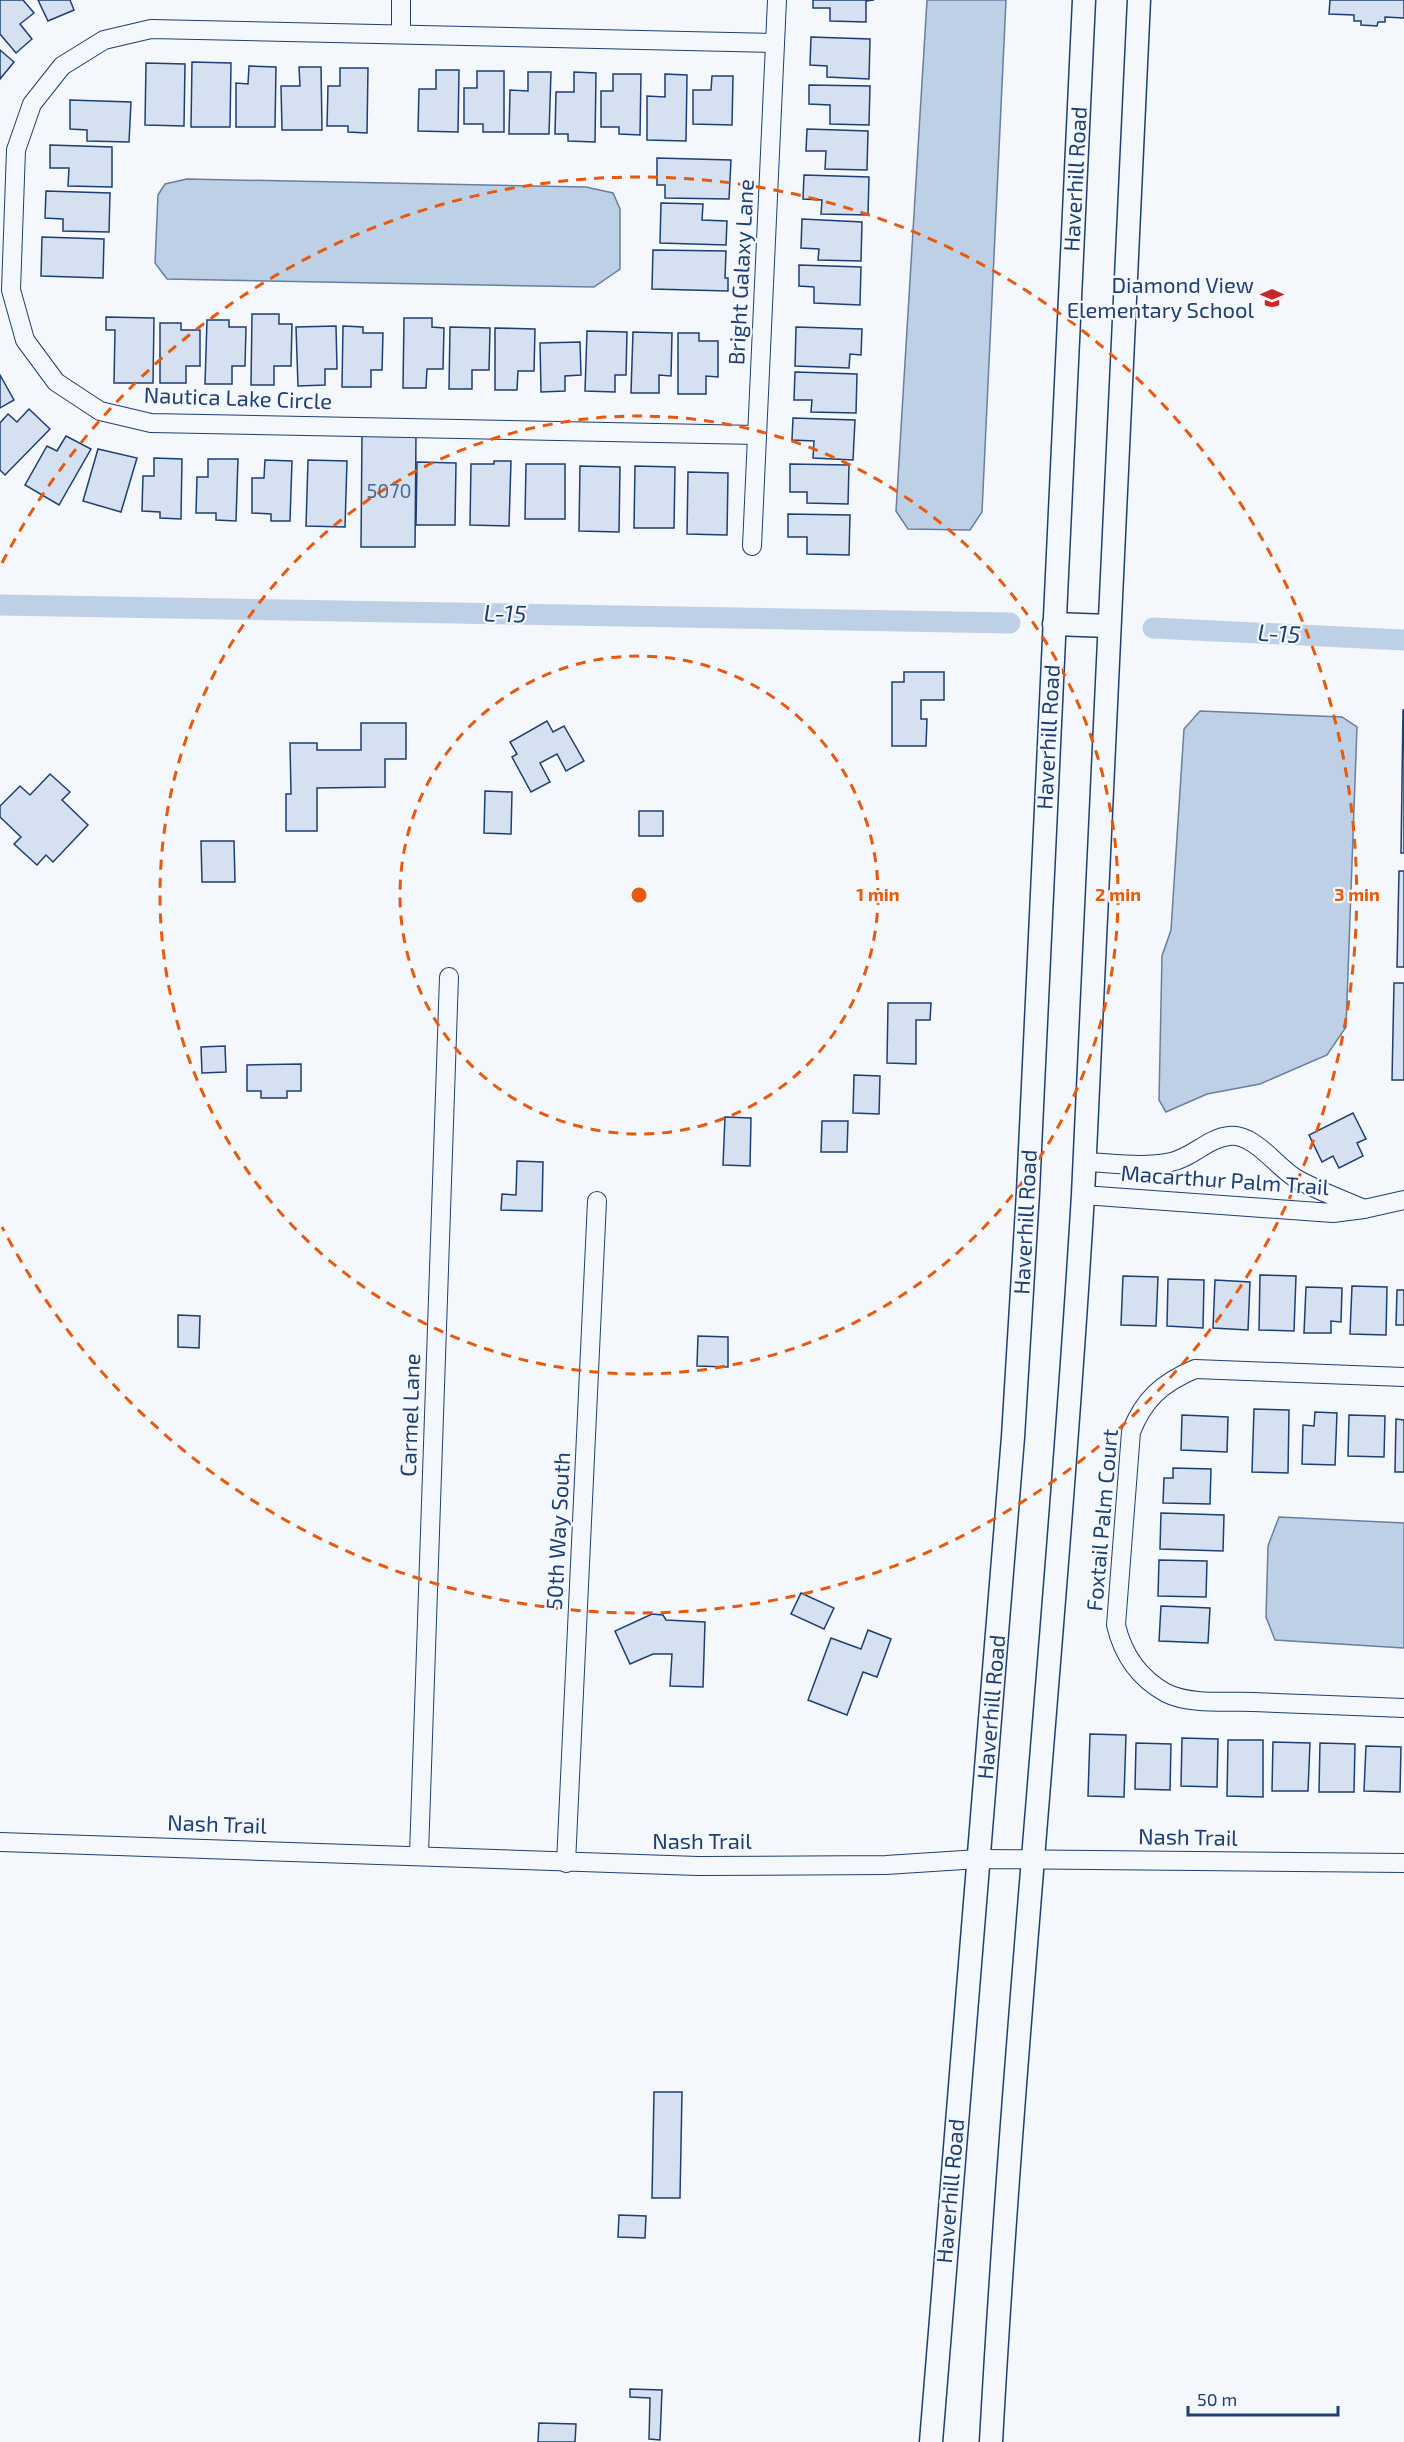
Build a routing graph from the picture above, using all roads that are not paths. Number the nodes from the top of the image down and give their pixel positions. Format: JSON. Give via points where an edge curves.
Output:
{"nodes":[{"id":1,"x":401,"y":0,"type":"edge"},
{"id":2,"x":777,"y":0,"type":"edge"},
{"id":3,"x":1084,"y":0,"type":"edge"},
{"id":4,"x":1139,"y":0,"type":"edge"},
{"id":5,"x":401,"y":34,"type":"junction"},
{"id":6,"x":775,"y":43,"type":"junction"},
{"id":7,"x":757,"y":435,"type":"junction"},
{"id":8,"x":752,"y":546,"type":"dead end"},
{"id":9,"x":1054,"y":624,"type":"junction"},
{"id":10,"x":1109,"y":626,"type":"junction"},
{"id":11,"x":449,"y":977,"type":"dead end"},
{"id":12,"x":1084,"y":1162,"type":"junction"},
{"id":13,"x":1083,"y":1195,"type":"junction"},
{"id":14,"x":1404,"y":1200,"type":"edge"},
{"id":15,"x":597,"y":1201,"type":"dead end"},
{"id":16,"x":1364,"y":1209,"type":"junction"},
{"id":17,"x":1404,"y":1377,"type":"edge"},
{"id":18,"x":1404,"y":1708,"type":"edge"},
{"id":19,"x":0,"y":1842,"type":"edge"},
{"id":20,"x":419,"y":1854,"type":"junction"},
{"id":21,"x":979,"y":1859,"type":"junction"},
{"id":22,"x":1034,"y":1859,"type":"junction"},
{"id":23,"x":566,"y":1863,"type":"junction"},
{"id":24,"x":1404,"y":1863,"type":"edge"},
{"id":25,"x":930,"y":2442,"type":"edge"},
{"id":26,"x":991,"y":2442,"type":"edge"}],
"edges":[{"from":1,"to":5,"type":"street"},
{"from":2,"to":6,"type":"street","name":"Bright Galaxy Lane"},
{"from":3,"to":9,"type":"street","name":"Haverhill Road"},
{"from":4,"to":10,"type":"street"},
{"from":5,"to":6,"type":"street","name":"Nautica Lake Circle"},
{"from":5,"to":7,"type":"street","name":"Nautica Lake Circle","via":[[151,29],[104,40],[62,66],[32,104],[16,150],[11,290],[25,340],[56,382],[100,411],[152,423]]},
{"from":6,"to":7,"type":"street","name":"Bright Galaxy Lane"},
{"from":7,"to":8,"type":"street","name":"Bright Galaxy Lane"},
{"from":9,"to":10,"type":"street"},
{"from":9,"to":21,"type":"street","name":"Haverhill Road","via":[[1013,1437]]},
{"from":10,"to":12,"type":"street"},
{"from":11,"to":20,"type":"street","name":"Carmel Lane"},
{"from":12,"to":13,"type":"street"},
{"from":12,"to":16,"type":"street","name":"Macarthur Palm Trail","via":[[1170,1162],[1230,1135],[1244,1139],[1296,1178]]},
{"from":13,"to":16,"type":"street","name":"Macarthur Palm Trail","via":[[1333,1213]]},
{"from":13,"to":22,"type":"street","via":[[1061,1534]]},
{"from":14,"to":16,"type":"street","name":"Macarthur Palm Trail"},
{"from":15,"to":23,"type":"street","name":"50th Way South"},
{"from":17,"to":18,"type":"street","name":"Foxtail Palm Court","via":[[1195,1369],[1155,1391],[1139,1412],[1131,1432],[1116,1625],[1131,1663],[1168,1694],[1202,1701]]},
{"from":19,"to":20,"type":"street","name":"Nash Trail"},
{"from":20,"to":23,"type":"street","name":"Nash Trail"},
{"from":21,"to":22,"type":"street","name":"Nash Trail"},
{"from":21,"to":23,"type":"street","name":"Nash Trail","via":[[886,1865]]},
{"from":21,"to":25,"type":"street","name":"Haverhill Road"},
{"from":22,"to":24,"type":"street","name":"Nash Trail"},
{"from":22,"to":26,"type":"street","via":[[1003,2219]]}]}
